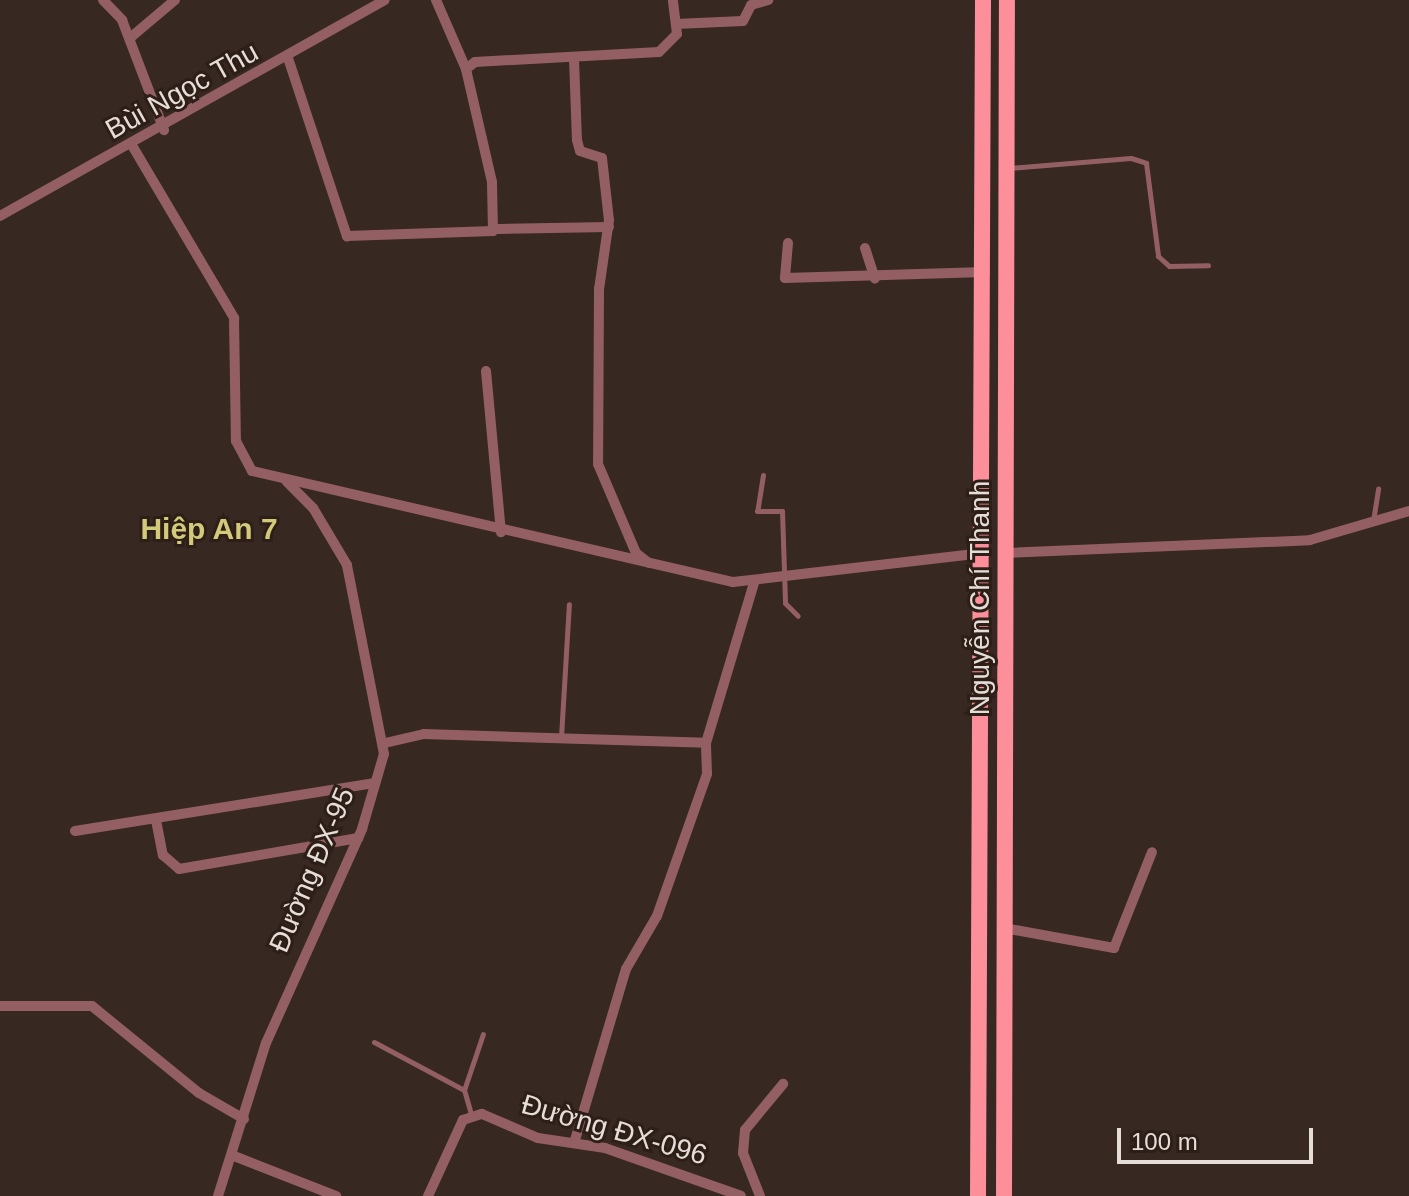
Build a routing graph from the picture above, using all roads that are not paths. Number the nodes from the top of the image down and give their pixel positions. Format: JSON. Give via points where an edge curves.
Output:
{"nodes":[{"id":1,"x":103,"y":0,"type":"edge"},
{"id":2,"x":175,"y":0,"type":"edge"},
{"id":3,"x":385,"y":0,"type":"edge"},
{"id":4,"x":436,"y":0,"type":"edge"},
{"id":5,"x":673,"y":0,"type":"edge"},
{"id":6,"x":768,"y":0,"type":"edge"},
{"id":7,"x":983,"y":0,"type":"edge"},
{"id":8,"x":1007,"y":0,"type":"edge"},
{"id":9,"x":676,"y":24,"type":"junction"},
{"id":10,"x":130,"y":38,"type":"junction"},
{"id":11,"x":983,"y":39,"type":"junction"},
{"id":12,"x":1005,"y":40,"type":"junction"},
{"id":13,"x":288,"y":58,"type":"junction"},
{"id":14,"x":574,"y":59,"type":"junction"},
{"id":15,"x":466,"y":69,"type":"junction"},
{"id":16,"x":164,"y":130,"type":"junction"},
{"id":17,"x":133,"y":147,"type":"junction"},
{"id":18,"x":1004,"y":169,"type":"junction"},
{"id":19,"x":0,"y":216,"type":"edge"},
{"id":20,"x":609,"y":227,"type":"junction"},
{"id":21,"x":498,"y":229,"type":"junction"},
{"id":22,"x":788,"y":243,"type":"dead end"},
{"id":23,"x":865,"y":248,"type":"dead end"},
{"id":24,"x":1208,"y":265,"type":"dead end"},
{"id":25,"x":1005,"y":270,"type":"junction"},
{"id":26,"x":985,"y":272,"type":"junction"},
{"id":27,"x":875,"y":278,"type":"junction"},
{"id":28,"x":486,"y":371,"type":"dead end"},
{"id":29,"x":763,"y":475,"type":"dead end"},
{"id":30,"x":286,"y":481,"type":"junction"},
{"id":31,"x":1378,"y":488,"type":"dead end"},
{"id":32,"x":1409,"y":511,"type":"edge"},
{"id":33,"x":1373,"y":522,"type":"junction"},
{"id":34,"x":501,"y":532,"type":"junction"},
{"id":35,"x":985,"y":553,"type":"junction"},
{"id":36,"x":1005,"y":553,"type":"junction"},
{"id":37,"x":650,"y":564,"type":"junction"},
{"id":38,"x":787,"y":577,"type":"junction"},
{"id":39,"x":754,"y":583,"type":"junction"},
{"id":40,"x":569,"y":604,"type":"dead end"},
{"id":41,"x":798,"y":616,"type":"dead end"},
{"id":42,"x":561,"y":742,"type":"junction"},
{"id":43,"x":385,"y":743,"type":"junction"},
{"id":44,"x":706,"y":743,"type":"junction"},
{"id":45,"x":375,"y":783,"type":"junction"},
{"id":46,"x":156,"y":820,"type":"junction"},
{"id":47,"x":75,"y":831,"type":"dead end"},
{"id":48,"x":358,"y":838,"type":"junction"},
{"id":49,"x":1152,"y":852,"type":"dead end"},
{"id":50,"x":1004,"y":928,"type":"junction"},
{"id":51,"x":0,"y":1006,"type":"edge"},
{"id":52,"x":483,"y":1034,"type":"dead end"},
{"id":53,"x":374,"y":1042,"type":"dead end"},
{"id":54,"x":783,"y":1084,"type":"dead end"},
{"id":55,"x":464,"y":1090,"type":"junction"},
{"id":56,"x":471,"y":1114,"type":"junction"},
{"id":57,"x":244,"y":1119,"type":"junction"},
{"id":58,"x":575,"y":1140,"type":"junction"},
{"id":59,"x":234,"y":1156,"type":"junction"},
{"id":60,"x":218,"y":1196,"type":"edge"},
{"id":61,"x":336,"y":1196,"type":"edge"},
{"id":62,"x":428,"y":1196,"type":"edge"},
{"id":63,"x":741,"y":1196,"type":"edge"},
{"id":64,"x":760,"y":1196,"type":"edge"},
{"id":65,"x":978,"y":1196,"type":"edge"},
{"id":66,"x":1004,"y":1196,"type":"edge"}],
"edges":[{"from":1,"to":10,"type":"street"},
{"from":2,"to":10,"type":"street"},
{"from":3,"to":13,"type":"street","name":"Bùi Ngọc Thu"},
{"from":4,"to":15,"type":"street"},
{"from":5,"to":9,"type":"street"},
{"from":6,"to":9,"type":"street","via":[[751,5],[743,21]]},
{"from":7,"to":11,"type":"main road","name":"Nguyễn Chí Thanh"},
{"from":8,"to":12,"type":"main road","name":"Nguyễn Chí Thanh"},
{"from":9,"to":14,"type":"street","via":[[670,48],[659,52]]},
{"from":10,"to":16,"type":"street"},
{"from":11,"to":12,"type":"main road"},
{"from":11,"to":26,"type":"main road","name":"Nguyễn Chí Thanh"},
{"from":12,"to":18,"type":"main road","name":"Nguyễn Chí Thanh"},
{"from":13,"to":16,"type":"street","name":"Bùi Ngọc Thu"},
{"from":13,"to":21,"type":"street","via":[[347,236]]},
{"from":14,"to":15,"type":"street","via":[[475,62]]},
{"from":14,"to":20,"type":"street","via":[[577,140],[580,151],[602,158]]},
{"from":15,"to":21,"type":"street"},
{"from":16,"to":17,"type":"street","name":"Bùi Ngọc Thu"},
{"from":17,"to":19,"type":"street","name":"Bùi Ngọc Thu"},
{"from":17,"to":30,"type":"street","name":"Đường ĐX-95","via":[[234,318],[236,441],[244,463]]},
{"from":18,"to":24,"type":"lane","via":[[1146,163],[1162,262]]},
{"from":18,"to":25,"type":"main road","name":"Nguyễn Chí Thanh"},
{"from":20,"to":21,"type":"street"},
{"from":20,"to":37,"type":"street","via":[[599,289],[598,464],[636,553]]},
{"from":22,"to":27,"type":"street","via":[[785,278]]},
{"from":23,"to":27,"type":"street"},
{"from":25,"to":26,"type":"main road"},
{"from":25,"to":36,"type":"main road","name":"Nguyễn Chí Thanh"},
{"from":26,"to":27,"type":"street"},
{"from":26,"to":35,"type":"main road","name":"Nguyễn Chí Thanh"},
{"from":28,"to":34,"type":"street"},
{"from":29,"to":38,"type":"lane","via":[[757,511],[782,511]]},
{"from":30,"to":34,"type":"street","name":"Đường ĐX-95"},
{"from":30,"to":43,"type":"street","name":"Đường ĐX-95","via":[[313,508],[347,565]]},
{"from":31,"to":33,"type":"lane"},
{"from":32,"to":33,"type":"street"},
{"from":33,"to":36,"type":"street","via":[[1310,540]]},
{"from":34,"to":37,"type":"street","name":"Đường ĐX-95"},
{"from":35,"to":36,"type":"main road"},
{"from":35,"to":38,"type":"street","name":"Đường ĐX-95"},
{"from":35,"to":65,"type":"main road","name":"Nguyễn Chí Thanh"},
{"from":36,"to":50,"type":"main road","name":"Nguyễn Chí Thanh"},
{"from":37,"to":39,"type":"street","name":"Đường ĐX-95"},
{"from":38,"to":39,"type":"street","name":"Đường ĐX-95"},
{"from":38,"to":41,"type":"lane","via":[[785,603]]},
{"from":39,"to":44,"type":"street"},
{"from":40,"to":42,"type":"lane"},
{"from":42,"to":43,"type":"street","via":[[424,734]]},
{"from":42,"to":44,"type":"street"},
{"from":43,"to":45,"type":"street","name":"Đường ĐX-95"},
{"from":44,"to":58,"type":"street","via":[[707,774],[657,916],[626,969]]},
{"from":45,"to":46,"type":"street"},
{"from":45,"to":48,"type":"street","name":"Đường ĐX-95"},
{"from":46,"to":47,"type":"street"},
{"from":46,"to":48,"type":"street","via":[[163,855],[179,869]]},
{"from":48,"to":57,"type":"street","name":"Đường ĐX-95","via":[[271,1030]]},
{"from":49,"to":50,"type":"street","via":[[1114,948]]},
{"from":50,"to":66,"type":"main road","name":"Nguyễn Chí Thanh"},
{"from":51,"to":57,"type":"street","via":[[92,1006],[199,1093]]},
{"from":52,"to":55,"type":"lane"},
{"from":53,"to":55,"type":"lane"},
{"from":54,"to":64,"type":"street","via":[[745,1130],[743,1153]]},
{"from":55,"to":56,"type":"lane"},
{"from":56,"to":58,"type":"street","name":"Đường ĐX-096","via":[[538,1138]]},
{"from":56,"to":62,"type":"street"},
{"from":57,"to":59,"type":"street","name":"Đường ĐX-95"},
{"from":58,"to":63,"type":"street","name":"Đường ĐX-096"},
{"from":59,"to":60,"type":"street","name":"Đường ĐX-95"},
{"from":59,"to":61,"type":"street"}]}
